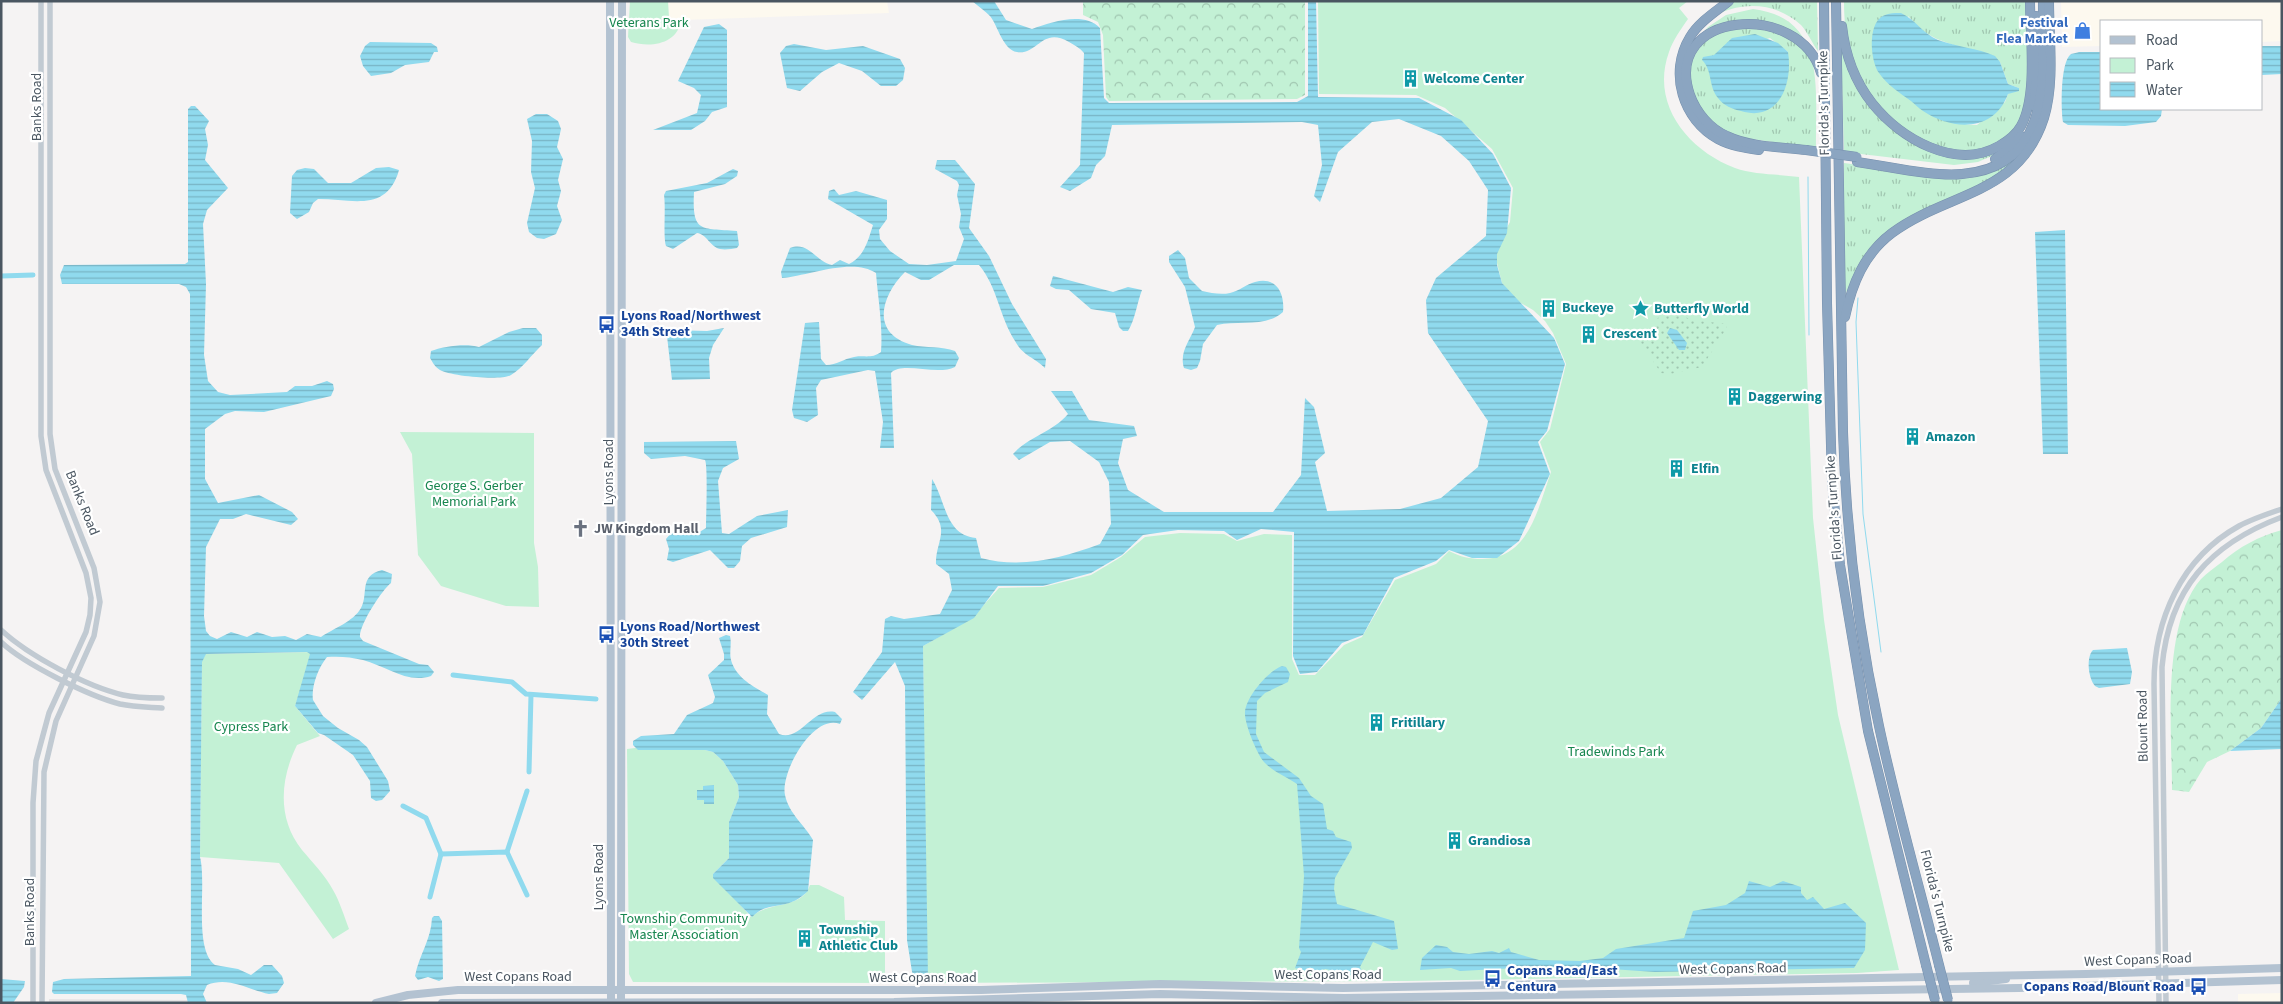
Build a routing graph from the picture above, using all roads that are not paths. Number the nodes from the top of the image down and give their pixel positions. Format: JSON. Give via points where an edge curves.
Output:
{"nodes":[{"id":1,"x":40,"y":1,"type":"edge"},
{"id":2,"x":50,"y":1,"type":"edge"},
{"id":3,"x":610,"y":1,"type":"edge"},
{"id":4,"x":622,"y":1,"type":"edge"},
{"id":5,"x":1729,"y":1,"type":"edge"},
{"id":6,"x":1824,"y":1,"type":"edge"},
{"id":7,"x":1837,"y":1,"type":"edge"},
{"id":8,"x":2030,"y":1,"type":"edge"},
{"id":9,"x":2036,"y":1,"type":"edge"},
{"id":10,"x":2042,"y":1,"type":"edge"},
{"id":11,"x":2049,"y":1,"type":"edge"},
{"id":12,"x":1728,"y":13,"type":"dead end"},
{"id":13,"x":1808,"y":37,"type":"dead end"},
{"id":14,"x":1824,"y":93,"type":"junction"},
{"id":15,"x":1806,"y":153,"type":"junction"},
{"id":16,"x":1857,"y":159,"type":"junction"},
{"id":17,"x":1841,"y":332,"type":"junction"},
{"id":18,"x":2282,"y":509,"type":"edge"},
{"id":19,"x":2282,"y":517,"type":"edge"},
{"id":20,"x":1,"y":630,"type":"edge"},
{"id":21,"x":1,"y":642,"type":"edge"},
{"id":22,"x":68,"y":672,"type":"junction"},
{"id":23,"x":76,"y":676,"type":"junction"},
{"id":24,"x":64,"y":680,"type":"junction"},
{"id":25,"x":72,"y":684,"type":"junction"},
{"id":26,"x":162,"y":698,"type":"dead end"},
{"id":27,"x":162,"y":708,"type":"dead end"},
{"id":28,"x":2282,"y":968,"type":"edge"},
{"id":29,"x":2162,"y":972,"type":"junction"},
{"id":30,"x":2062,"y":974,"type":"junction"},
{"id":31,"x":2009,"y":976,"type":"junction"},
{"id":32,"x":1781,"y":980,"type":"junction"},
{"id":33,"x":2282,"y":980,"type":"edge"},
{"id":34,"x":2162,"y":983,"type":"junction"},
{"id":35,"x":1384,"y":987,"type":"junction"},
{"id":36,"x":2019,"y":988,"type":"junction"},
{"id":37,"x":611,"y":989,"type":"junction"},
{"id":38,"x":622,"y":989,"type":"junction"},
{"id":39,"x":1902,"y":989,"type":"junction"},
{"id":40,"x":1780,"y":991,"type":"junction"},
{"id":41,"x":1384,"y":998,"type":"junction"},
{"id":42,"x":1948,"y":1001,"type":"edge"},
{"id":43,"x":611,"y":1002,"type":"edge"},
{"id":44,"x":621,"y":1002,"type":"edge"},
{"id":45,"x":1935,"y":1002,"type":"edge"},
{"id":46,"x":33,"y":1003,"type":"edge"},
{"id":47,"x":42,"y":1003,"type":"edge"},
{"id":48,"x":376,"y":1003,"type":"edge"},
{"id":49,"x":442,"y":1003,"type":"edge"},
{"id":50,"x":2159,"y":1003,"type":"edge"},
{"id":51,"x":2166,"y":1003,"type":"edge"}],
"edges":[{"from":1,"to":22,"type":"street","name":"Banks Road","via":[[41,436],[48,478],[86,573],[91,598],[86,632]]},
{"from":2,"to":23,"type":"street","name":"Banks Road","via":[[50,434],[55,469],[94,568],[100,602],[94,636]]},
{"from":3,"to":37,"type":"main road","name":"Lyons Road"},
{"from":4,"to":38,"type":"main road","name":"Lyons Road"},
{"from":5,"to":15,"type":"highway","via":[[1700,24],[1682,55],[1679,78],[1688,109],[1703,129],[1732,145]]},
{"from":6,"to":14,"type":"highway","name":"Florida's Turnpike"},
{"from":7,"to":8,"type":"highway","via":[[1848,60],[1873,104],[1909,136],[1932,147],[1965,155],[1985,153],[2001,145],[2016,133],[2026,115]]},
{"from":7,"to":17,"type":"highway","name":"Florida's Turnpike"},
{"from":9,"to":16,"type":"highway","via":[[2035,102],[2027,126],[2010,148],[1987,163],[1960,169]]},
{"from":10,"to":16,"type":"highway","via":[[2042,101],[2031,130],[2010,156],[1982,171],[1962,174]]},
{"from":11,"to":17,"type":"highway","via":[[2049,98],[2032,144],[2019,162],[1996,180],[1892,233],[1878,246],[1854,281]]},
{"from":12,"to":15,"type":"highway","via":[[1706,28],[1690,52],[1686,77],[1692,102],[1706,121],[1727,136]]},
{"from":13,"to":14,"type":"highway","via":[[1815,50]]},
{"from":14,"to":45,"type":"highway","name":"Florida's Turnpike","bridge":true,"via":[[1832,481],[1840,565],[1868,731]]},
{"from":15,"to":16,"type":"highway","bridge":true},
{"from":17,"to":42,"type":"highway","name":"Florida's Turnpike","bridge":true,"via":[[1844,481],[1863,646],[1879,726]]},
{"from":18,"to":29,"type":"street","name":"Blount Road","via":[[2239,526],[2209,548],[2182,580],[2161,625],[2154,667]]},
{"from":19,"to":29,"type":"street","name":"Blount Road","via":[[2248,531],[2210,558],[2189,583],[2168,627],[2162,667]]},
{"from":20,"to":22,"type":"street","via":[[28,652]]},
{"from":21,"to":24,"type":"street","via":[[24,660]]},
{"from":22,"to":23,"type":"street"},
{"from":22,"to":24,"type":"street","name":"Banks Road"},
{"from":23,"to":25,"type":"street","name":"Banks Road"},
{"from":23,"to":26,"type":"street","via":[[118,694]]},
{"from":24,"to":25,"type":"street"},
{"from":24,"to":46,"type":"street","name":"Banks Road","via":[[44,729],[34,778]]},
{"from":25,"to":27,"type":"street","via":[[114,702]]},
{"from":25,"to":47,"type":"street","name":"Banks Road","via":[[56,721],[44,772]]},
{"from":28,"to":29,"type":"main road","name":"West Copans Road"},
{"from":29,"to":30,"type":"main road","name":"West Copans Road"},
{"from":29,"to":34,"type":"street","name":"Blount Road"},
{"from":30,"to":31,"type":"main road","name":"West Copans Road"},
{"from":30,"to":36,"type":"main road","via":[[2050,979],[2024,980]]},
{"from":31,"to":32,"type":"main road","name":"West Copans Road"},
{"from":31,"to":39,"type":"main road","via":[[1985,983],[1916,985]]},
{"from":32,"to":35,"type":"main road","name":"West Copans Road"},
{"from":32,"to":40,"type":"main road"},
{"from":33,"to":34,"type":"main road","name":"West Copans Road"},
{"from":34,"to":36,"type":"main road","name":"West Copans Road"},
{"from":34,"to":50,"type":"street","name":"Blount Road"},
{"from":34,"to":51,"type":"street","name":"Blount Road"},
{"from":35,"to":38,"type":"main road","name":"West Copans Road","via":[[1160,984],[981,990]]},
{"from":35,"to":41,"type":"main road"},
{"from":36,"to":39,"type":"main road","name":"West Copans Road"},
{"from":37,"to":38,"type":"main road","name":"West Copans Road"},
{"from":37,"to":43,"type":"main road","name":"Lyons Road"},
{"from":37,"to":48,"type":"main road","name":"West Copans Road","via":[[458,990],[395,997]]},
{"from":38,"to":44,"type":"main road","name":"Lyons Road"},
{"from":39,"to":40,"type":"main road","name":"West Copans Road"},
{"from":40,"to":41,"type":"main road","name":"West Copans Road"},
{"from":41,"to":44,"type":"main road","name":"West Copans Road","via":[[1160,994],[894,1002]]},
{"from":43,"to":44,"type":"main road","name":"West Copans Road"},
{"from":43,"to":49,"type":"main road","name":"West Copans Road"}]}
